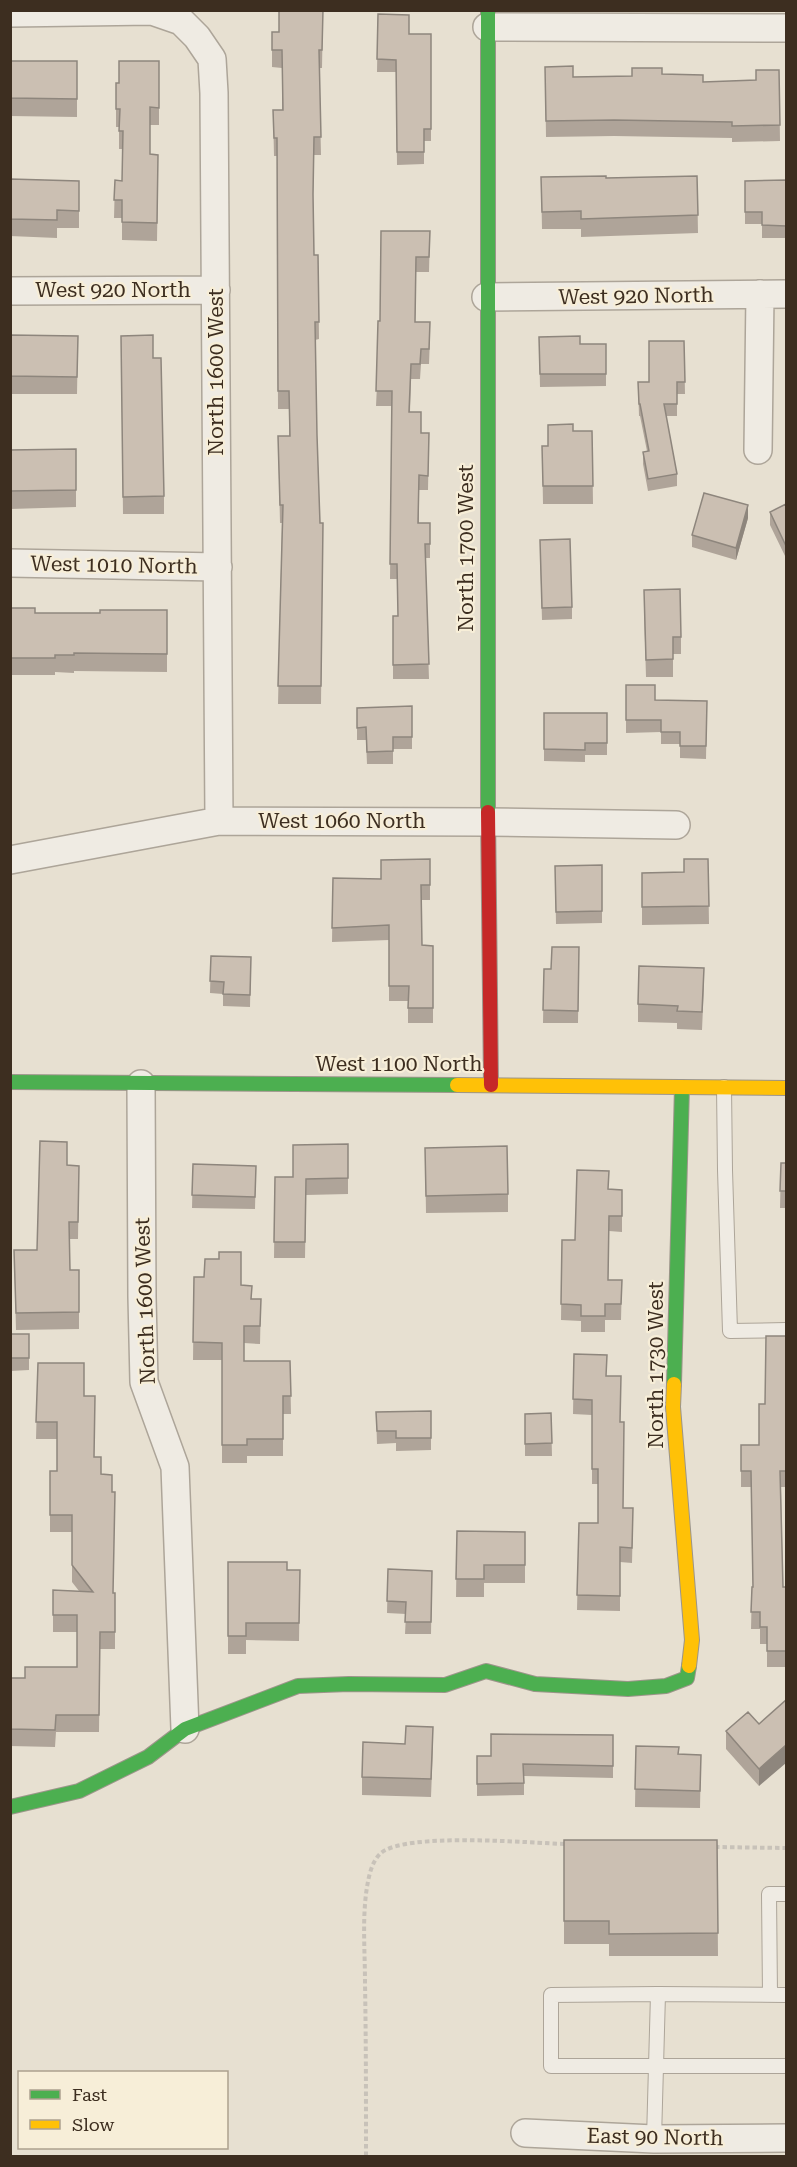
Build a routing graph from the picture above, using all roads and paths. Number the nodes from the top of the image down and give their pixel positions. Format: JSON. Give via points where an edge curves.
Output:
{"nodes":[{"id":1,"x":12,"y":12,"type":"edge"},
{"id":2,"x":488,"y":19,"type":"edge"},
{"id":3,"x":786,"y":28,"type":"edge"},
{"id":4,"x":216,"y":290,"type":"junction"},
{"id":5,"x":10,"y":291,"type":"edge"},
{"id":6,"x":760,"y":294,"type":"junction"},
{"id":7,"x":786,"y":294,"type":"edge"},
{"id":8,"x":486,"y":297,"type":"junction"},
{"id":9,"x":758,"y":450,"type":"dead end"},
{"id":10,"x":10,"y":563,"type":"edge"},
{"id":11,"x":218,"y":567,"type":"junction"},
{"id":12,"x":219,"y":821,"type":"junction"},
{"id":13,"x":488,"y":822,"type":"junction"},
{"id":14,"x":676,"y":825,"type":"dead end"},
{"id":15,"x":10,"y":860,"type":"edge"},
{"id":16,"x":10,"y":1083,"type":"edge"},
{"id":17,"x":141,"y":1084,"type":"junction"},
{"id":18,"x":491,"y":1085,"type":"junction"},
{"id":19,"x":682,"y":1087,"type":"junction"},
{"id":20,"x":724,"y":1088,"type":"junction"},
{"id":21,"x":786,"y":1088,"type":"edge"},
{"id":22,"x":786,"y":1330,"type":"edge"},
{"id":23,"x":185,"y":1729,"type":"junction"},
{"id":24,"x":10,"y":1807,"type":"edge"},
{"id":25,"x":570,"y":1844,"type":"edge"},
{"id":26,"x":714,"y":1847,"type":"edge"},
{"id":27,"x":786,"y":1848,"type":"edge"},
{"id":28,"x":786,"y":1894,"type":"edge"},
{"id":29,"x":658,"y":1994,"type":"junction"},
{"id":30,"x":770,"y":1995,"type":"junction"},
{"id":31,"x":786,"y":1995,"type":"edge"},
{"id":32,"x":657,"y":2066,"type":"junction"},
{"id":33,"x":786,"y":2066,"type":"edge"},
{"id":34,"x":525,"y":2133,"type":"dead end"},
{"id":35,"x":786,"y":2138,"type":"edge"},
{"id":36,"x":654,"y":2148,"type":"edge"},
{"id":37,"x":366,"y":2157,"type":"edge"}],
"edges":[{"from":1,"to":4,"type":"street","name":"North 1600 West","via":[[152,11],[181,21],[198,37],[212,59]]},
{"from":2,"to":3,"type":"street"},
{"from":2,"to":8,"type":"street","name":"North 1700 West"},
{"from":4,"to":5,"type":"street","name":"West 920 North"},
{"from":4,"to":11,"type":"street","name":"North 1600 West"},
{"from":6,"to":7,"type":"street","name":"West 920 North"},
{"from":6,"to":8,"type":"street","name":"West 920 North"},
{"from":6,"to":9,"type":"street"},
{"from":8,"to":13,"type":"street","name":"North 1700 West"},
{"from":10,"to":11,"type":"street","name":"West 1010 North"},
{"from":11,"to":12,"type":"street","name":"North 1600 West"},
{"from":12,"to":13,"type":"street","name":"West 1060 North"},
{"from":12,"to":15,"type":"street","name":"West 1060 North"},
{"from":13,"to":14,"type":"street","name":"West 1060 North"},
{"from":13,"to":18,"type":"street","name":"North 1700 West"},
{"from":16,"to":17,"type":"street","name":"West 1100 North"},
{"from":17,"to":18,"type":"street","name":"West 1100 North"},
{"from":17,"to":23,"type":"street","name":"North 1600 West","via":[[144,1382],[175,1467]]},
{"from":18,"to":19,"type":"street","name":"West 1100 North"},
{"from":19,"to":20,"type":"street","name":"West 1100 North"},
{"from":19,"to":23,"type":"street","name":"North 1730 West","via":[[673,1407],[692,1640],[687,1678],[666,1686],[628,1689],[535,1684],[486,1671],[445,1685],[298,1686]]},
{"from":20,"to":21,"type":"street","name":"West 1100 North"},
{"from":20,"to":22,"type":"lane","via":[[730,1331]]},
{"from":23,"to":24,"type":"street","via":[[148,1757],[79,1791]]},
{"from":25,"to":37,"type":"path","via":[[414,1843],[381,1853],[372,1865],[365,1931]]},
{"from":26,"to":27,"type":"path"},
{"from":28,"to":30,"type":"lane","via":[[769,1894]]},
{"from":29,"to":30,"type":"lane"},
{"from":29,"to":32,"type":"lane"},
{"from":29,"to":32,"type":"lane","via":[[551,1995],[551,2066]]},
{"from":30,"to":31,"type":"lane"},
{"from":32,"to":33,"type":"lane"},
{"from":32,"to":36,"type":"lane"},
{"from":34,"to":36,"type":"street","name":"East 90 North"},
{"from":35,"to":36,"type":"street","name":"East 90 North"}]}
